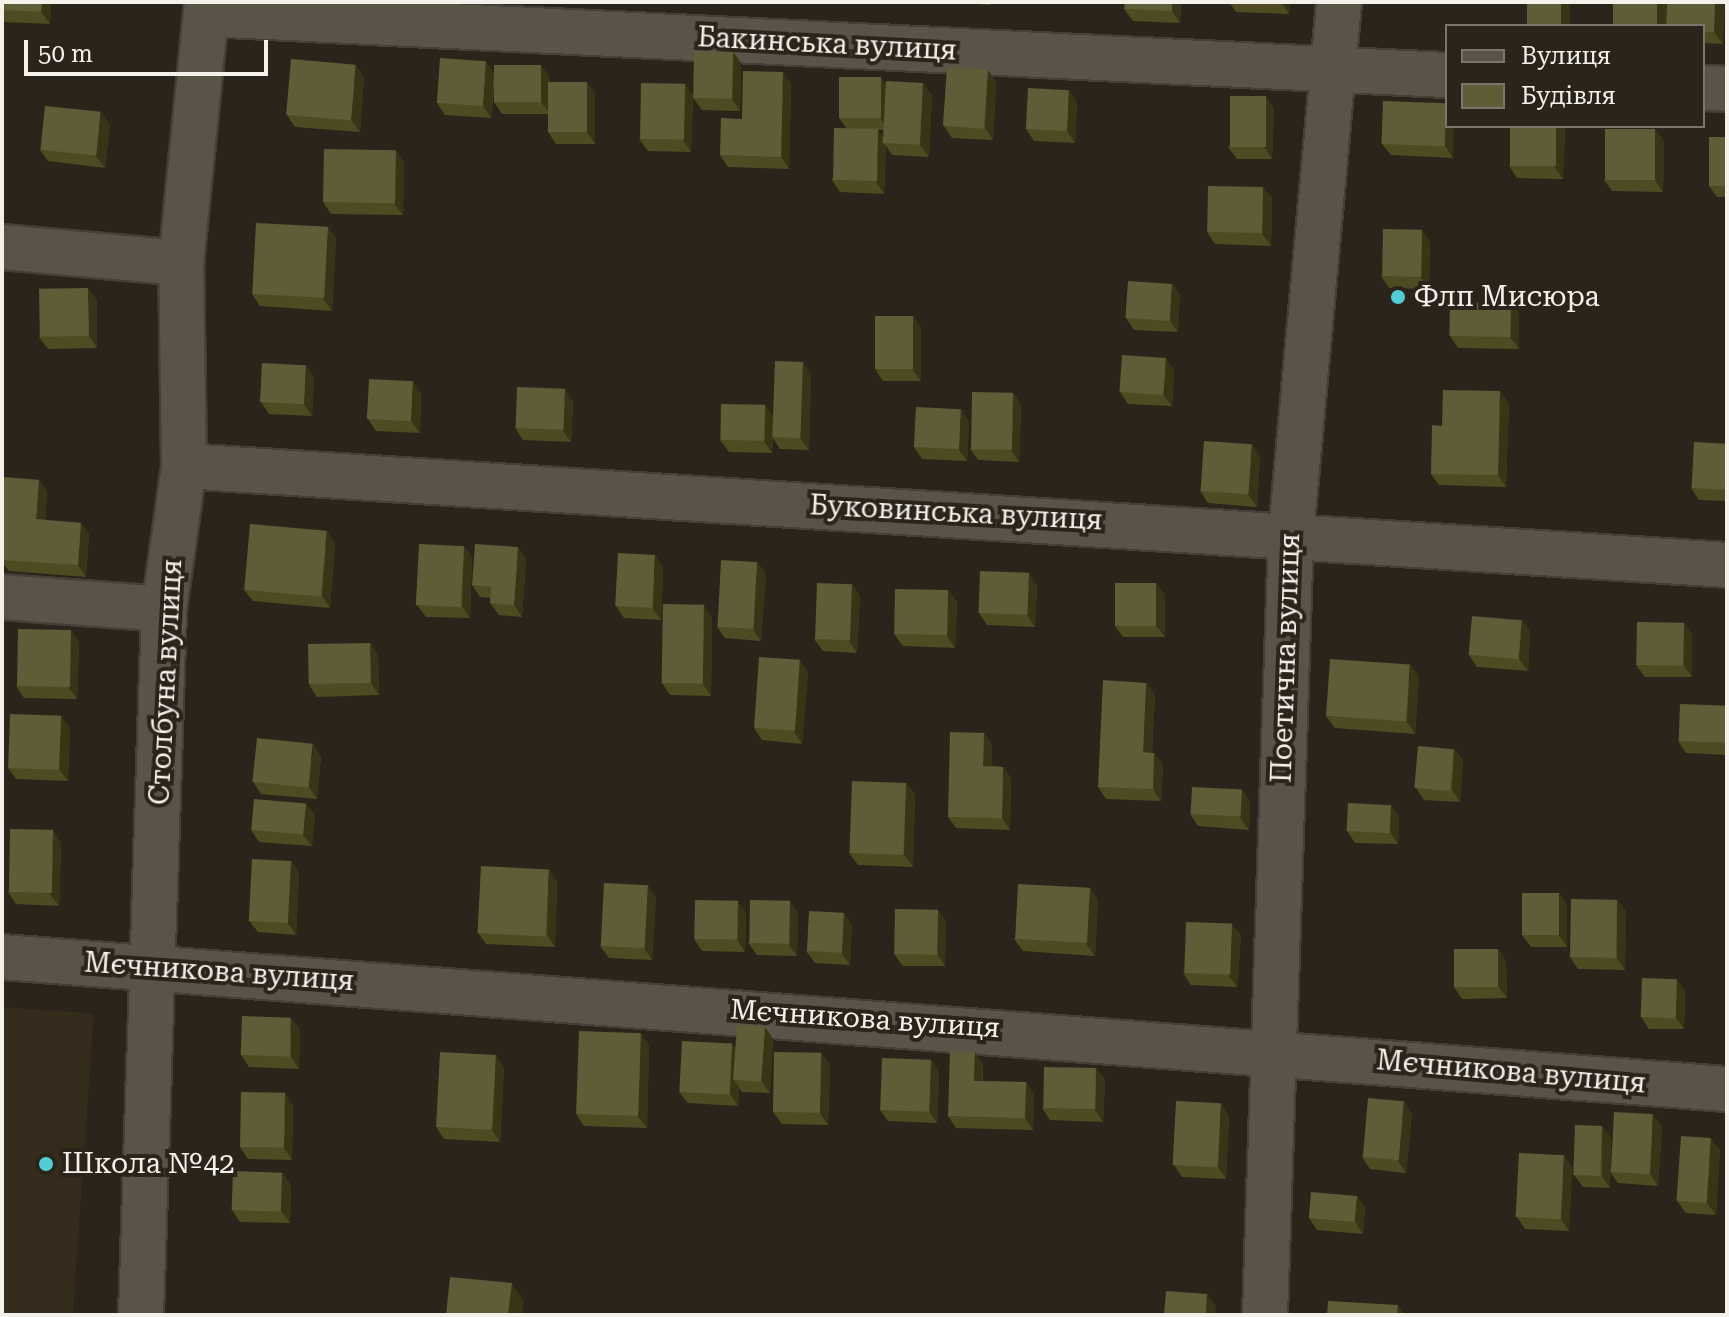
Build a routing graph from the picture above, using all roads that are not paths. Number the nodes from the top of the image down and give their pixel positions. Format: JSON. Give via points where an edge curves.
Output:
{"nodes":[{"id":1,"x":1339,"y":2,"type":"edge"},
{"id":2,"x":207,"y":8,"type":"edge"},
{"id":3,"x":1336,"y":69,"type":"junction"},
{"id":4,"x":1445,"y":75,"type":"edge"},
{"id":5,"x":1705,"y":88,"type":"edge"},
{"id":6,"x":1727,"y":89,"type":"edge"},
{"id":7,"x":2,"y":247,"type":"edge"},
{"id":8,"x":181,"y":263,"type":"junction"},
{"id":9,"x":184,"y":466,"type":"junction"},
{"id":10,"x":1291,"y":534,"type":"junction"},
{"id":11,"x":1727,"y":565,"type":"edge"},
{"id":12,"x":2,"y":597,"type":"edge"},
{"id":13,"x":164,"y":609,"type":"junction"},
{"id":14,"x":2,"y":957,"type":"edge"},
{"id":15,"x":157,"y":967,"type":"junction"},
{"id":16,"x":1271,"y":1050,"type":"junction"},
{"id":17,"x":1727,"y":1089,"type":"edge"},
{"id":18,"x":141,"y":1315,"type":"edge"},
{"id":19,"x":1265,"y":1315,"type":"edge"}],
"edges":[{"from":1,"to":3,"type":"street","name":"Поетична вулиця"},
{"from":2,"to":3,"type":"street","name":"Бакинська вулиця"},
{"from":2,"to":8,"type":"street","name":"Столбуна вулиця"},
{"from":3,"to":4,"type":"street","name":"Бакинська вулиця"},
{"from":3,"to":10,"type":"street","name":"Поетична вулиця"},
{"from":5,"to":6,"type":"street"},
{"from":7,"to":8,"type":"street"},
{"from":8,"to":9,"type":"street","name":"Столбуна вулиця"},
{"from":9,"to":10,"type":"street","name":"Буковинська вулиця"},
{"from":9,"to":13,"type":"street","name":"Столбуна вулиця"},
{"from":10,"to":11,"type":"street","name":"Буковинська вулиця"},
{"from":10,"to":16,"type":"street","name":"Поетична вулиця"},
{"from":12,"to":13,"type":"street"},
{"from":13,"to":15,"type":"street","name":"Столбуна вулиця"},
{"from":14,"to":15,"type":"street","name":"Мєчникова вулиця"},
{"from":15,"to":16,"type":"street","name":"Мєчникова вулиця"},
{"from":15,"to":18,"type":"street","name":"Столбуна вулиця"},
{"from":16,"to":17,"type":"street","name":"Мєчникова вулиця"},
{"from":16,"to":19,"type":"street","name":"Поетична вулиця"}]}
